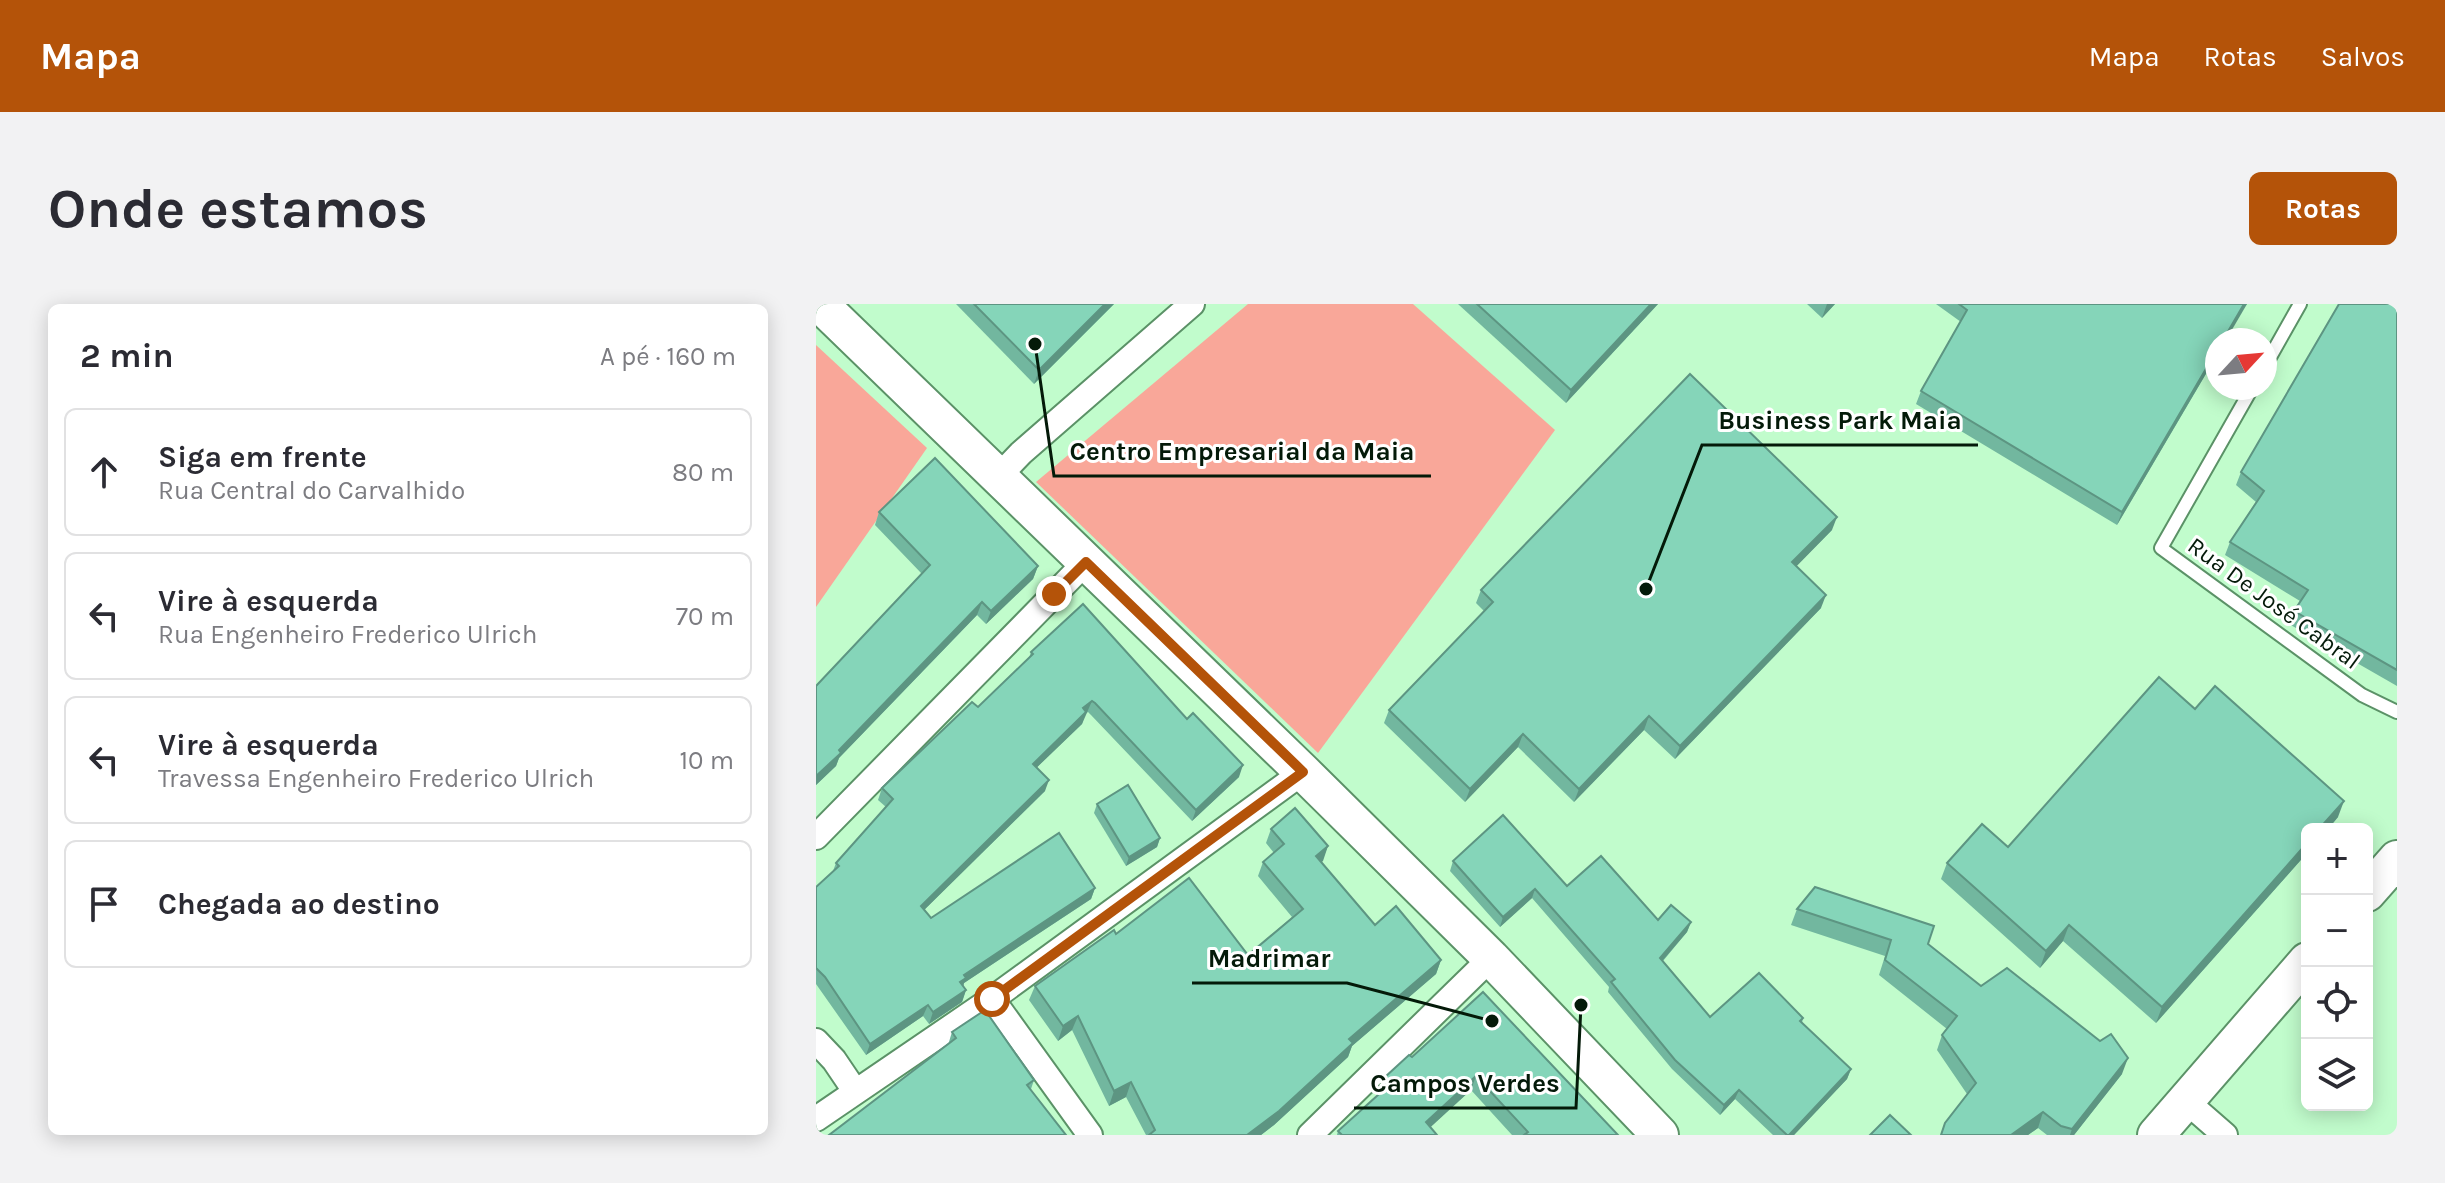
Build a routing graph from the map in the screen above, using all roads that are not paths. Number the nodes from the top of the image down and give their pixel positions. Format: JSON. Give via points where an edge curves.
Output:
{"nodes":[{"id":1,"x":820,"y":304,"type":"edge"},
{"id":2,"x":1192,"y":304,"type":"edge"},
{"id":3,"x":2300,"y":304,"type":"edge"},
{"id":4,"x":2277,"y":345,"type":"edge"},
{"id":5,"x":2245,"y":400,"type":"edge"},
{"id":6,"x":999,"y":476,"type":"junction"},
{"id":7,"x":1086,"y":562,"type":"junction"},
{"id":8,"x":2397,"y":712,"type":"edge"},
{"id":9,"x":1303,"y":772,"type":"junction"},
{"id":10,"x":816,"y":837,"type":"edge"},
{"id":11,"x":2397,"y":859,"type":"edge"},
{"id":12,"x":2373,"y":886,"type":"edge"},
{"id":13,"x":1491,"y":958,"type":"junction"},
{"id":14,"x":2302,"y":967,"type":"edge"},
{"id":15,"x":992,"y":999,"type":"junction"},
{"id":16,"x":816,"y":1041,"type":"edge"},
{"id":17,"x":855,"y":1091,"type":"junction"},
{"id":18,"x":2186,"y":1101,"type":"junction"},
{"id":19,"x":816,"y":1119,"type":"edge"},
{"id":20,"x":1090,"y":1135,"type":"edge"},
{"id":21,"x":1310,"y":1135,"type":"edge"},
{"id":22,"x":1660,"y":1135,"type":"edge"},
{"id":23,"x":2156,"y":1135,"type":"edge"},
{"id":24,"x":2225,"y":1135,"type":"edge"}],
"edges":[{"from":1,"to":6,"type":"main road"},
{"from":2,"to":6,"type":"street"},
{"from":3,"to":4,"type":"lane"},
{"from":5,"to":8,"type":"lane","name":"Rua De José Cabral","via":[[2161,548],[2362,695]]},
{"from":6,"to":7,"type":"main road"},
{"from":7,"to":9,"type":"main road"},
{"from":7,"to":10,"type":"street"},
{"from":9,"to":13,"type":"main road"},
{"from":9,"to":15,"type":"street"},
{"from":11,"to":12,"type":"main road"},
{"from":13,"to":21,"type":"street"},
{"from":13,"to":22,"type":"main road"},
{"from":14,"to":18,"type":"main road"},
{"from":15,"to":17,"type":"street"},
{"from":15,"to":20,"type":"street"},
{"from":16,"to":17,"type":"street"},
{"from":17,"to":19,"type":"street"},
{"from":18,"to":23,"type":"main road"},
{"from":18,"to":24,"type":"street"}]}
